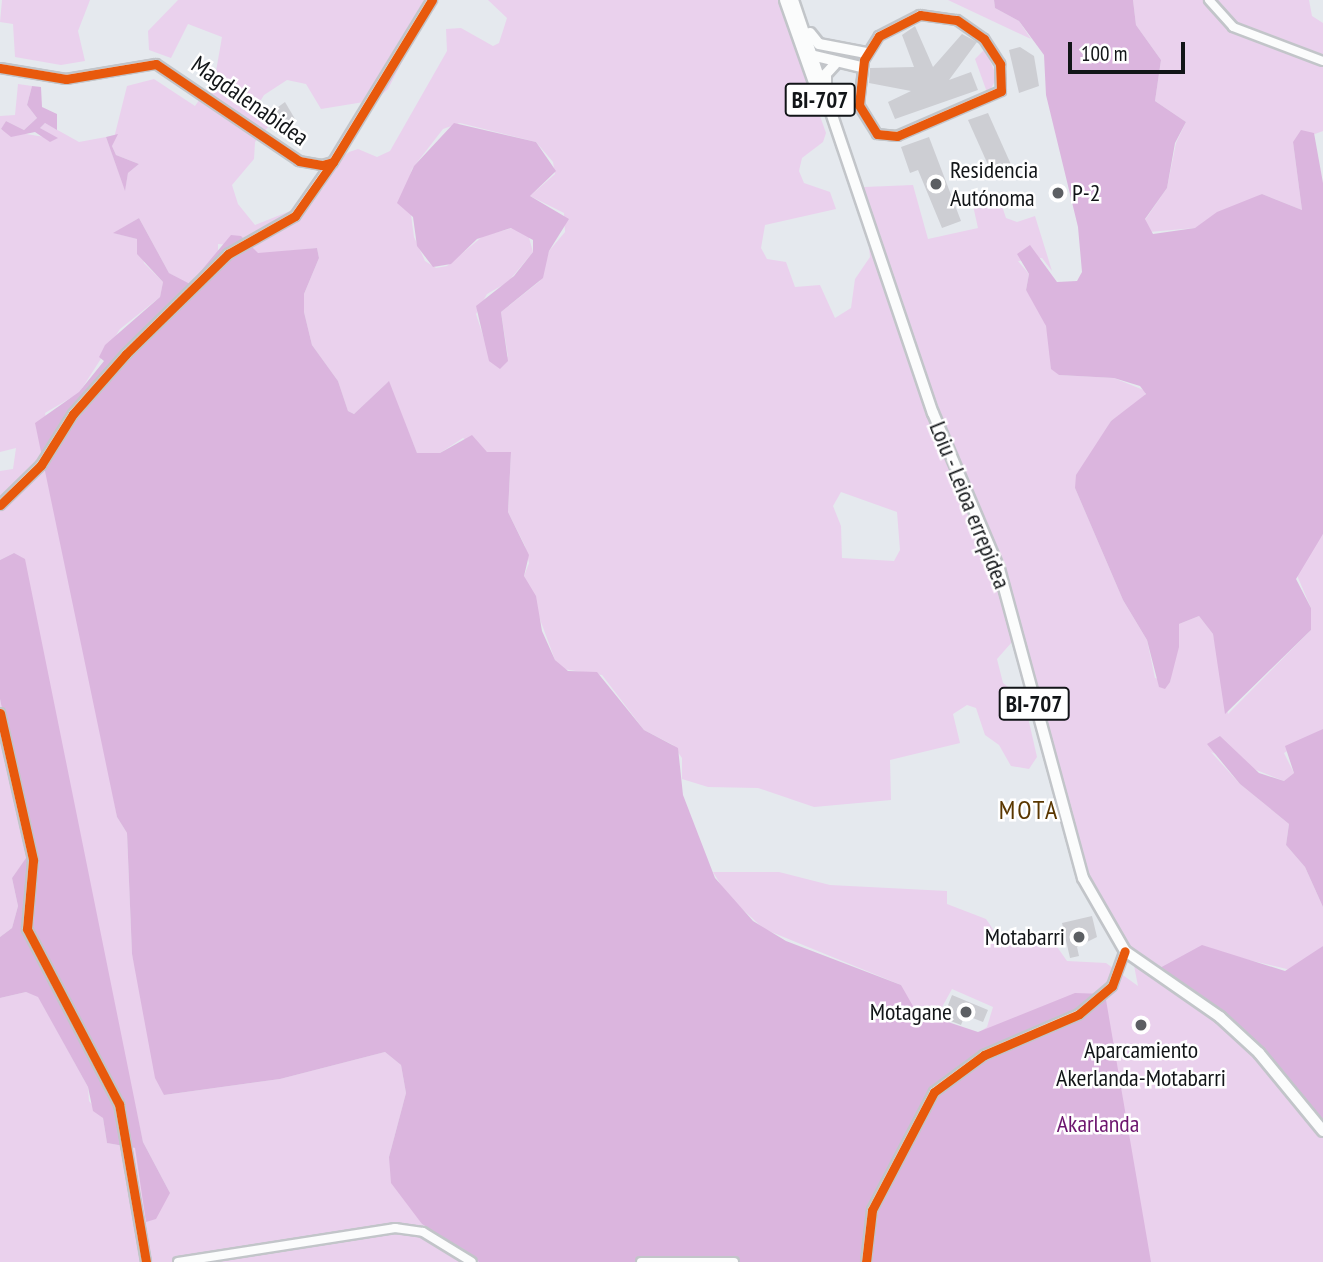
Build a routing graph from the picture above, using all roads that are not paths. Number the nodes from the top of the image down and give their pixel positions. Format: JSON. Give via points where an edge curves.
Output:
{"nodes":[{"id":1,"x":432,"y":0,"type":"edge"},
{"id":2,"x":791,"y":0,"type":"edge"},
{"id":3,"x":1209,"y":0,"type":"edge"},
{"id":4,"x":847,"y":49,"type":"junction"},
{"id":5,"x":866,"y":53,"type":"junction"},
{"id":6,"x":813,"y":57,"type":"junction"},
{"id":7,"x":1323,"y":61,"type":"edge"},
{"id":8,"x":839,"y":64,"type":"junction"},
{"id":9,"x":861,"y":67,"type":"junction"},
{"id":10,"x":0,"y":68,"type":"edge"},
{"id":11,"x":333,"y":162,"type":"junction"},
{"id":12,"x":849,"y":171,"type":"junction"},
{"id":13,"x":857,"y":200,"type":"junction"},
{"id":14,"x":0,"y":505,"type":"edge"},
{"id":15,"x":0,"y":713,"type":"edge"},
{"id":16,"x":1125,"y":951,"type":"junction"},
{"id":17,"x":1323,"y":1131,"type":"edge"},
{"id":18,"x":146,"y":1262,"type":"edge"},
{"id":19,"x":178,"y":1262,"type":"edge"},
{"id":20,"x":471,"y":1262,"type":"edge"},
{"id":21,"x":641,"y":1262,"type":"edge"},
{"id":22,"x":734,"y":1262,"type":"edge"},
{"id":23,"x":866,"y":1262,"type":"edge"}],
"edges":[{"from":1,"to":11,"type":"street","name":"Magdalenabidea"},
{"from":2,"to":4,"type":"main road","via":[[814,41]]},
{"from":2,"to":6,"type":"main road","name":"Loiu - Leioa errepidea"},
{"from":2,"to":13,"type":"main road","name":"Loiu - Leioa errepidea","number":"BI-707"},
{"from":3,"to":7,"type":"street","via":[[1233,27]]},
{"from":4,"to":5,"type":"main road"},
{"from":4,"to":8,"type":"main road","via":[[850,58]]},
{"from":5,"to":9,"type":"street"},
{"from":5,"to":9,"type":"street","via":[[892,27],[920,15],[957,20],[984,39],[1000,64],[1001,90],[989,100],[887,137],[869,127],[858,88]]},
{"from":6,"to":8,"type":"main road"},
{"from":6,"to":12,"type":"main road","name":"Loiu - Leioa errepidea","number":"BI-707"},
{"from":8,"to":9,"type":"main road"},
{"from":8,"to":12,"type":"main road","via":[[825,79]]},
{"from":10,"to":11,"type":"street","name":"Magdalenabidea","via":[[66,79],[156,64],[299,161],[314,166]]},
{"from":11,"to":14,"type":"street","via":[[295,216],[228,254],[125,354],[73,414],[41,465]]},
{"from":12,"to":13,"type":"main road","name":"Loiu - Leioa errepidea","number":"BI-707"},
{"from":13,"to":16,"type":"main road","name":"Loiu - Leioa errepidea","number":"BI-707","via":[[933,413],[999,569],[1083,878]]},
{"from":15,"to":18,"type":"street","via":[[33,860],[27,929],[119,1104]]},
{"from":16,"to":17,"type":"main road","name":"Loiu - Leioa errepidea","number":"BI-707","via":[[1220,1017],[1259,1053]]},
{"from":16,"to":23,"type":"street","via":[[1112,986],[1079,1014],[984,1055],[934,1092],[872,1210]]},
{"from":19,"to":20,"type":"street","via":[[395,1228],[423,1232]]},
{"from":21,"to":22,"type":"street"}]}
